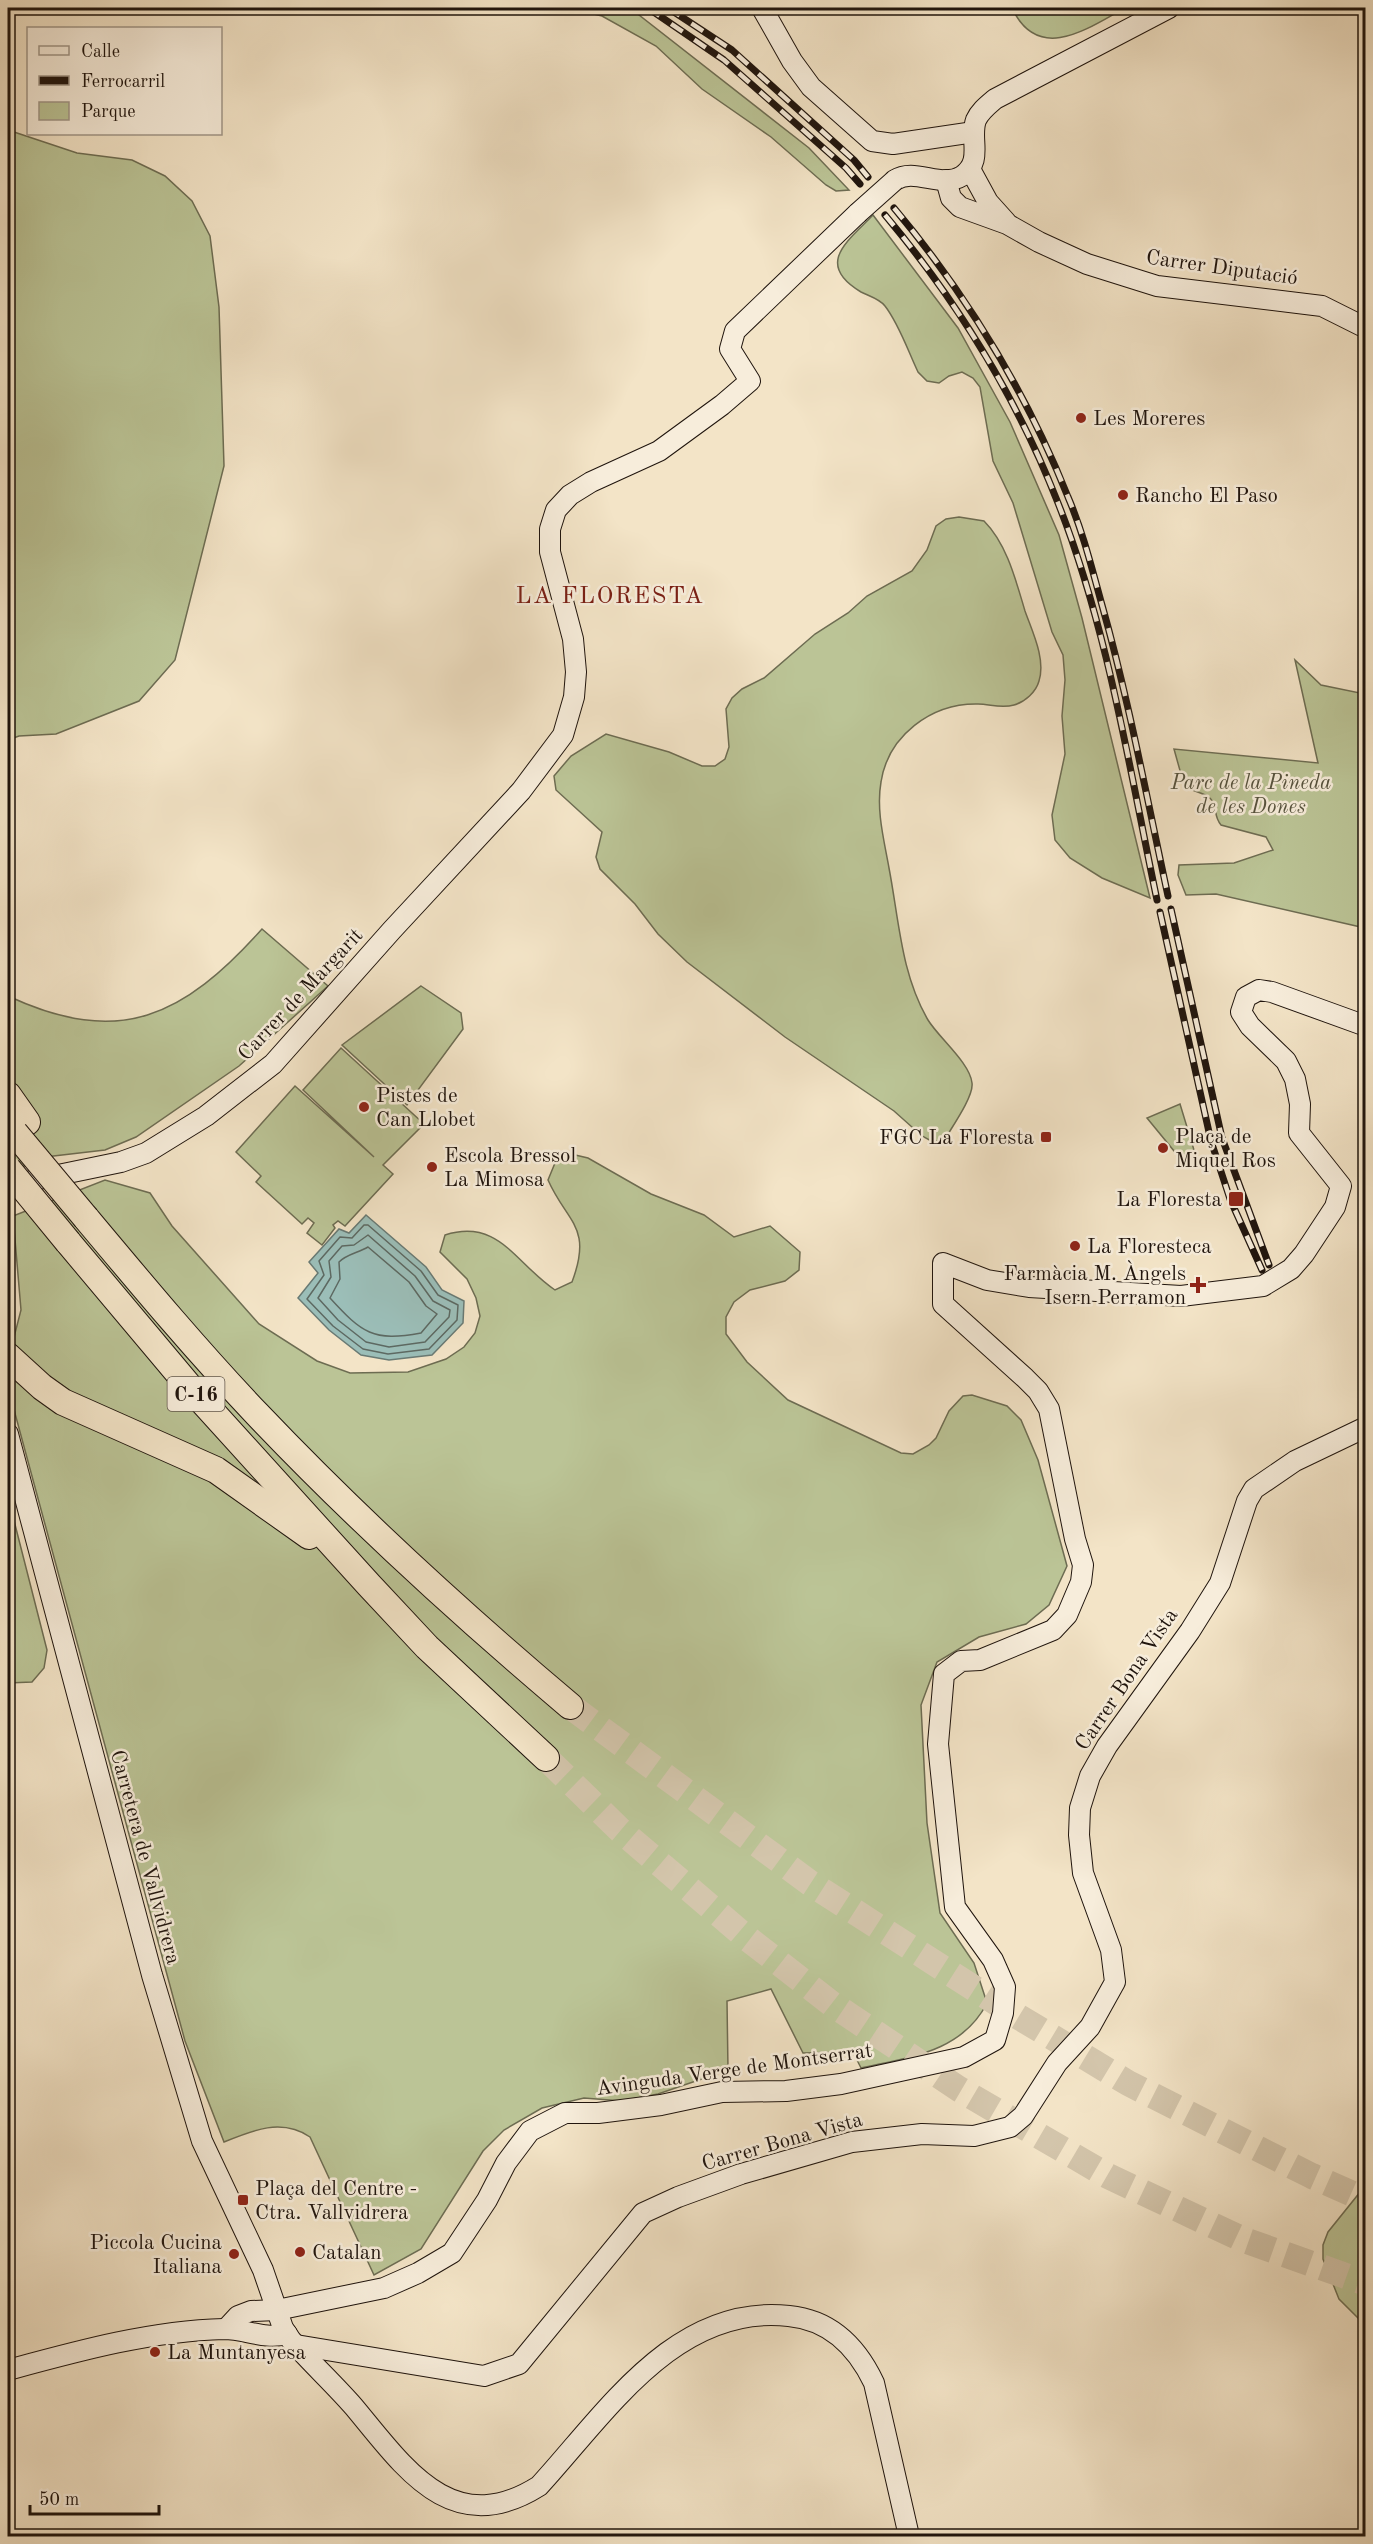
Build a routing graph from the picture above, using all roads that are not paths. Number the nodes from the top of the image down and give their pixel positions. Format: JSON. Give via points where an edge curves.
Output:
{"nodes":[{"id":1,"x":762,"y":8,"type":"edge"},
{"id":2,"x":1169,"y":8,"type":"edge"},
{"id":3,"x":974,"y":132,"type":"junction"},
{"id":4,"x":970,"y":169,"type":"junction"},
{"id":5,"x":946,"y":180,"type":"junction"},
{"id":6,"x":1007,"y":224,"type":"junction"},
{"id":7,"x":1365,"y":328,"type":"edge"},
{"id":8,"x":1365,"y":1026,"type":"edge"},
{"id":9,"x":8,"y":1095,"type":"edge"},
{"id":10,"x":16,"y":1126,"type":"edge"},
{"id":11,"x":8,"y":1168,"type":"edge"},
{"id":12,"x":8,"y":1190,"type":"edge"},
{"id":13,"x":8,"y":1356,"type":"edge"},
{"id":14,"x":1365,"y":1427,"type":"edge"},
{"id":15,"x":8,"y":1434,"type":"edge"},
{"id":16,"x":369,"y":1585,"type":"junction"},
{"id":17,"x":570,"y":1706,"type":"tunnel mouth"},
{"id":18,"x":546,"y":1758,"type":"tunnel mouth"},
{"id":19,"x":277,"y":2310,"type":"junction"},
{"id":20,"x":225,"y":2329,"type":"junction"},
{"id":21,"x":291,"y":2340,"type":"junction"},
{"id":22,"x":8,"y":2370,"type":"edge"},
{"id":23,"x":909,"y":2536,"type":"edge"}],
"edges":[{"from":1,"to":3,"type":"street","via":[[792,62],[812,87],[872,141],[893,144]]},
{"from":2,"to":3,"type":"street","via":[[1006,92],[980,113]]},
{"from":3,"to":4,"type":"street","via":[[976,150]]},
{"from":4,"to":5,"type":"street"},
{"from":4,"to":6,"type":"street","via":[[988,202]]},
{"from":5,"to":6,"type":"street","via":[[951,198],[960,207]]},
{"from":5,"to":12,"type":"street","name":"Carrer de Margarit","bridge":true,"via":[[907,175],[895,180],[735,331],[730,349],[750,381],[659,451],[591,482],[556,510],[550,529],[550,552],[573,639],[576,672],[574,697],[563,735],[521,791],[273,1065],[206,1116],[146,1153]]},
{"from":6,"to":7,"type":"street","name":"Carrer Diputació","via":[[1068,256],[1121,276],[1157,286],[1305,302],[1336,312]]},
{"from":8,"to":19,"type":"street","name":"Avinguda Verge de Montserrat","via":[[1272,992],[1258,990],[1245,996],[1241,1012],[1286,1061],[1295,1079],[1300,1104],[1299,1133],[1341,1186],[1335,1208],[1304,1254],[1291,1269],[1263,1286],[1181,1296],[1029,1287],[987,1280],[943,1263],[944,1304],[1025,1378],[1049,1409],[1083,1565],[1068,1615],[1053,1630],[980,1660],[961,1661],[944,1674],[938,1744],[956,1907],[993,1960],[1005,1987],[995,2040],[964,2057],[841,2084],[786,2091],[722,2092],[660,2105],[565,2113],[530,2131],[452,2253],[384,2288]]},
{"from":9,"to":10,"type":"highway"},
{"from":10,"to":17,"type":"highway","number":"C-16","via":[[173,1322],[259,1416],[388,1545]]},
{"from":11,"to":16,"type":"highway","number":"C-16","bridge":true,"via":[[179,1375]]},
{"from":13,"to":16,"type":"highway","via":[[63,1402],[216,1470]]},
{"from":14,"to":21,"type":"street","name":"Carrer Bona Vista","via":[[1295,1461],[1254,1489],[1220,1583],[1090,1776],[1080,1808],[1082,1863],[1111,1950],[1114,1982],[1090,2027],[1057,2063],[1023,2116],[1010,2127],[974,2136],[922,2133],[852,2142],[741,2174],[643,2213],[519,2364],[484,2376]]},
{"from":15,"to":19,"type":"street","name":"Carretera de Vallvidrera","via":[[149,1963],[190,2102],[202,2141],[268,2282]]},
{"from":16,"to":18,"type":"highway","number":"C-16","via":[[427,1647]]},
{"from":19,"to":20,"type":"street","via":[[238,2316]]},
{"from":19,"to":21,"type":"street"},
{"from":20,"to":21,"type":"street","name":"Carrer Bona Vista"},
{"from":20,"to":22,"type":"street","via":[[141,2338]]},
{"from":21,"to":23,"type":"street","via":[[414,2477],[447,2499],[485,2505],[519,2499],[539,2486],[653,2362],[684,2340],[714,2326],[756,2316],[783,2315],[809,2320],[837,2334],[865,2363],[874,2383]]}]}
